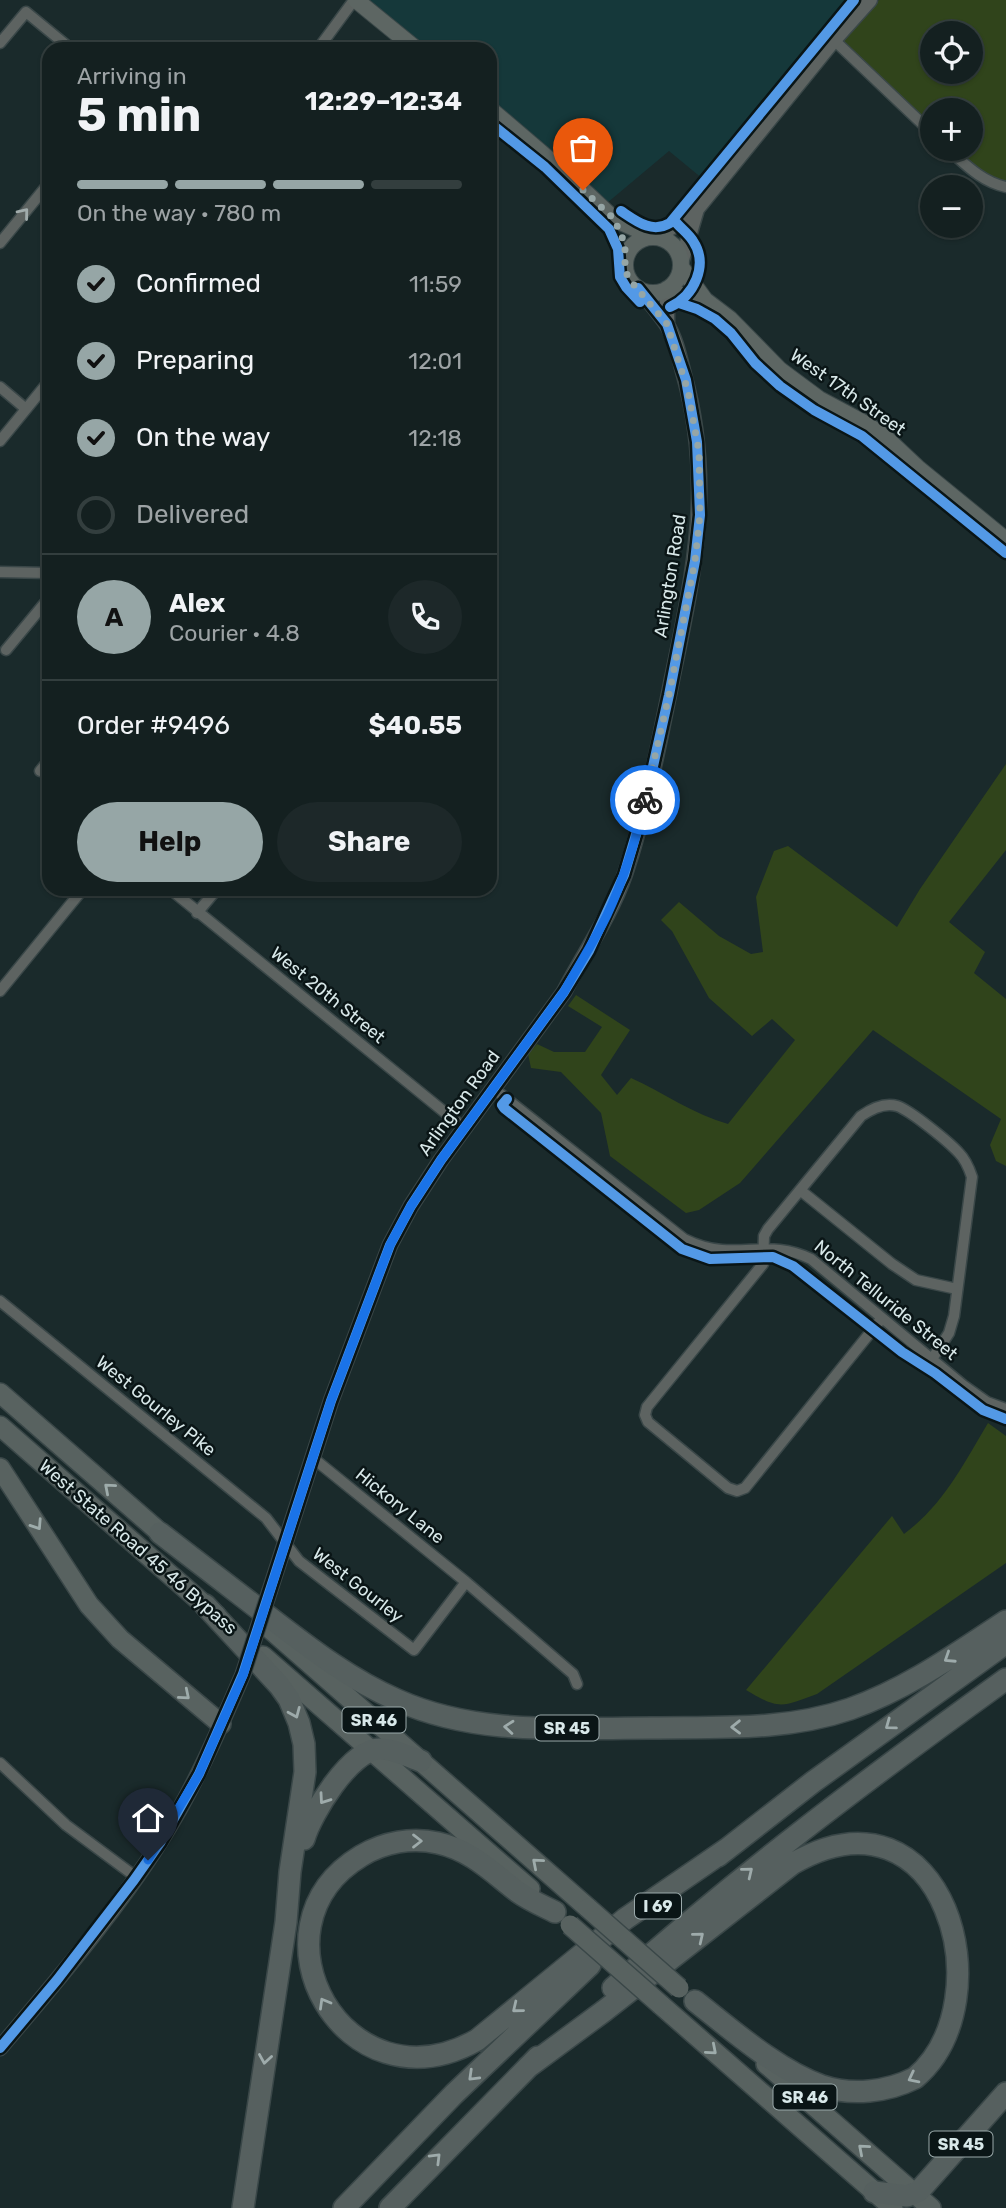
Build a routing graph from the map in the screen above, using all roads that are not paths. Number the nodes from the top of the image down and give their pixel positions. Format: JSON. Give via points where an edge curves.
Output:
{"nodes":[{"id":1,"x":355,"y":0,"type":"edge"},
{"id":2,"x":870,"y":0,"type":"edge"},
{"id":3,"x":834,"y":40,"type":"junction"},
{"id":4,"x":62,"y":42,"type":"edge"},
{"id":5,"x":323,"y":42,"type":"edge"},
{"id":6,"x":407,"y":42,"type":"edge"},
{"id":7,"x":0,"y":43,"type":"edge"},
{"id":8,"x":497,"y":115,"type":"edge"},
{"id":9,"x":920,"y":122,"type":"edge"},
{"id":10,"x":961,"y":161,"type":"edge"},
{"id":11,"x":1006,"y":187,"type":"edge"},
{"id":12,"x":42,"y":192,"type":"edge"},
{"id":13,"x":697,"y":209,"type":"junction"},
{"id":14,"x":614,"y":219,"type":"junction"},
{"id":15,"x":656,"y":237,"type":"junction"},
{"id":16,"x":0,"y":243,"type":"edge"},
{"id":17,"x":626,"y":256,"type":"junction"},
{"id":18,"x":681,"y":265,"type":"junction"},
{"id":19,"x":638,"y":288,"type":"junction"},
{"id":20,"x":667,"y":289,"type":"junction"},
{"id":21,"x":705,"y":300,"type":"junction"},
{"id":22,"x":667,"y":324,"type":"junction"},
{"id":23,"x":0,"y":387,"type":"edge"},
{"id":24,"x":42,"y":390,"type":"edge"},
{"id":25,"x":26,"y":410,"type":"junction"},
{"id":26,"x":0,"y":441,"type":"edge"},
{"id":27,"x":1006,"y":540,"type":"edge"},
{"id":28,"x":0,"y":572,"type":"edge"},
{"id":29,"x":42,"y":573,"type":"edge"},
{"id":30,"x":42,"y":606,"type":"edge"},
{"id":31,"x":6,"y":650,"type":"dead end"},
{"id":32,"x":42,"y":769,"type":"edge"},
{"id":33,"x":40,"y":771,"type":"dead end"},
{"id":34,"x":77,"y":896,"type":"edge"},
{"id":35,"x":178,"y":896,"type":"edge"},
{"id":36,"x":211,"y":896,"type":"edge"},
{"id":37,"x":197,"y":913,"type":"junction"},
{"id":38,"x":0,"y":991,"type":"edge"},
{"id":39,"x":494,"y":1089,"type":"junction"},
{"id":40,"x":464,"y":1128,"type":"junction"},
{"id":41,"x":800,"y":1190,"type":"junction"},
{"id":42,"x":764,"y":1248,"type":"junction"},
{"id":43,"x":957,"y":1289,"type":"junction"},
{"id":44,"x":0,"y":1301,"type":"edge"},
{"id":45,"x":882,"y":1318,"type":"junction"},
{"id":46,"x":932,"y":1359,"type":"junction"},
{"id":47,"x":0,"y":1393,"type":"edge"},
{"id":48,"x":1006,"y":1409,"type":"edge"},
{"id":49,"x":0,"y":1426,"type":"edge"},
{"id":50,"x":313,"y":1458,"type":"junction"},
{"id":51,"x":0,"y":1468,"type":"edge"},
{"id":52,"x":160,"y":1533,"type":"junction"},
{"id":53,"x":285,"y":1543,"type":"junction"},
{"id":54,"x":466,"y":1582,"type":"junction"},
{"id":55,"x":205,"y":1605,"type":"junction"},
{"id":56,"x":1006,"y":1621,"type":"edge"},
{"id":57,"x":1006,"y":1643,"type":"edge"},
{"id":58,"x":1006,"y":1679,"type":"edge"},
{"id":59,"x":577,"y":1684,"type":"dead end"},
{"id":60,"x":221,"y":1724,"type":"junction"},
{"id":61,"x":371,"y":1751,"type":"junction"},
{"id":62,"x":421,"y":1761,"type":"junction"},
{"id":63,"x":0,"y":1763,"type":"edge"},
{"id":64,"x":727,"y":1849,"type":"junction"},
{"id":65,"x":136,"y":1877,"type":"junction"},
{"id":66,"x":966,"y":1907,"type":"dead end"},
{"id":67,"x":562,"y":1919,"type":"junction"},
{"id":68,"x":286,"y":1922,"type":"junction"},
{"id":69,"x":687,"y":1995,"type":"junction"},
{"id":70,"x":971,"y":2021,"type":"dead end"},
{"id":71,"x":0,"y":2048,"type":"edge"},
{"id":72,"x":528,"y":2067,"type":"junction"},
{"id":73,"x":1006,"y":2093,"type":"edge"},
{"id":74,"x":874,"y":2192,"type":"junction"},
{"id":75,"x":915,"y":2194,"type":"junction"},
{"id":76,"x":243,"y":2208,"type":"edge"},
{"id":77,"x":344,"y":2208,"type":"edge"},
{"id":78,"x":390,"y":2208,"type":"edge"},
{"id":79,"x":893,"y":2208,"type":"edge"},
{"id":80,"x":931,"y":2208,"type":"edge"}],
"edges":[{"from":1,"to":5,"type":"street"},
{"from":1,"to":6,"type":"main road"},
{"from":2,"to":3,"type":"street"},
{"from":3,"to":9,"type":"street"},
{"from":3,"to":13,"type":"street"},
{"from":4,"to":7,"type":"street","via":[[26,12]]},
{"from":8,"to":14,"type":"main road"},
{"from":10,"to":11,"type":"street","via":[[989,182]]},
{"from":16,"to":12,"type":"street","one_way":true},
{"from":13,"to":15,"type":"street"},
{"from":13,"to":18,"type":"street"},
{"from":14,"to":15,"type":"main road"},
{"from":14,"to":17,"type":"main road"},
{"from":15,"to":17,"type":"main road","via":[[637,242]]},
{"from":15,"to":18,"type":"main road","via":[[674,246]]},
{"from":17,"to":19,"type":"main road","via":[[626,274]]},
{"from":18,"to":20,"type":"main road","via":[[677,280]]},
{"from":18,"to":21,"type":"main road","name":"West 17th Street"},
{"from":19,"to":20,"type":"main road","via":[[652,293]]},
{"from":19,"to":22,"type":"street","name":"Arlington Road"},
{"from":20,"to":21,"type":"main road","name":"West 17th Street","via":[[692,300]]},
{"from":20,"to":22,"type":"street","name":"Arlington Road"},
{"from":21,"to":27,"type":"main road","name":"West 17th Street","via":[[788,376],[885,438]]},
{"from":22,"to":39,"type":"street","name":"Arlington Road","via":[[691,401],[701,487],[696,553],[667,705],[638,829],[608,914],[564,992]]},
{"from":23,"to":25,"type":"street"},
{"from":24,"to":25,"type":"street"},
{"from":25,"to":26,"type":"street"},
{"from":28,"to":29,"type":"street"},
{"from":30,"to":31,"type":"street"},
{"from":32,"to":33,"type":"street"},
{"from":34,"to":38,"type":"street"},
{"from":35,"to":37,"type":"street","name":"West 20th Street"},
{"from":36,"to":37,"type":"street"},
{"from":37,"to":40,"type":"street","name":"West 20th Street"},
{"from":39,"to":40,"type":"street","name":"Arlington Road"},
{"from":39,"to":42,"type":"street","name":"North Telluride Street","via":[[684,1239],[722,1250]]},
{"from":40,"to":50,"type":"street","name":"Arlington Road","via":[[390,1245]]},
{"from":41,"to":42,"type":"street","via":[[768,1229]]},
{"from":41,"to":43,"type":"street","via":[[916,1280]]},
{"from":41,"to":43,"type":"street","via":[[861,1116],[882,1106],[895,1105],[909,1112],[959,1153],[972,1177]]},
{"from":42,"to":45,"type":"street","name":"North Telluride Street","via":[[795,1251],[811,1259]]},
{"from":42,"to":45,"type":"street","via":[[763,1264],[645,1415],[728,1488],[744,1488]]},
{"from":43,"to":46,"type":"street","via":[[949,1333]]},
{"from":44,"to":53,"type":"street","name":"West Gourley Pike","via":[[266,1518]]},
{"from":45,"to":46,"type":"street","name":"North Telluride Street"},
{"from":46,"to":48,"type":"street","name":"North Telluride Street","via":[[987,1402]]},
{"from":52,"to":47,"type":"highway","name":"West State Road 45 46 Bypass","number":"SR 45","one_way":true},
{"from":49,"to":55,"type":"highway","name":"West State Road 45 46 Bypass"},
{"from":50,"to":53,"type":"street","name":"Arlington Road"},
{"from":50,"to":54,"type":"street","name":"Hickory Lane"},
{"from":51,"to":60,"type":"highway","one_way":true,"via":[[97,1614]]},
{"from":56,"to":52,"type":"highway","number":"SR 45","one_way":true,"via":[[912,1682],[847,1710],[797,1722],[735,1727],[512,1728],[445,1717],[356,1680]]},
{"from":52,"to":62,"type":"highway","number":"SR 46"},
{"from":53,"to":54,"type":"street","name":"West Gourley","via":[[299,1561],[414,1650]]},
{"from":53,"to":60,"type":"street","name":"Arlington Road","bridge":true,"via":[[243,1675]]},
{"from":54,"to":59,"type":"street","name":"Hickory Lane","via":[[573,1674]]},
{"from":55,"to":61,"type":"highway","name":"West State Road 45 46 Bypass"},
{"from":55,"to":68,"type":"highway","one_way":true,"via":[[279,1685],[302,1733],[305,1772]]},
{"from":57,"to":64,"type":"highway","number":"I 69","one_way":true},
{"from":72,"to":58,"type":"highway","number":"I 69","one_way":true,"via":[[760,1862]]},
{"from":60,"to":65,"type":"street","name":"Arlington Road","via":[[183,1803]]},
{"from":61,"to":62,"type":"highway","via":[[382,1748]]},
{"from":61,"to":67,"type":"highway","name":"West State Road 45 46 Bypass"},
{"from":61,"to":68,"type":"highway","one_way":true,"via":[[351,1766],[312,1818]]},
{"from":69,"to":62,"type":"highway","number":"SR 46","one_way":true,"bridge":true},
{"from":63,"to":65,"type":"street","via":[[66,1825]]},
{"from":64,"to":67,"type":"highway","one_way":true,"via":[[625,1919],[477,2040],[454,2051],[406,2057],[363,2043],[329,2011],[313,1977],[310,1933],[325,1891],[354,1860],[392,1843],[422,1841],[463,1850]]},
{"from":64,"to":77,"type":"highway","number":"I 69","one_way":true,"via":[[524,2026]]},
{"from":65,"to":71,"type":"street","name":"Arlington Road"},
{"from":72,"to":66,"type":"highway","one_way":true,"via":[[776,1875],[818,1851],[862,1844],[898,1849],[943,1875]]},
{"from":67,"to":74,"type":"highway","name":"West State Road 45 46 Bypass","one_way":true,"bridge":true},
{"from":68,"to":76,"type":"highway","one_way":true},
{"from":70,"to":69,"type":"highway","one_way":true,"via":[[950,2052],[919,2076],[892,2087],[846,2091],[803,2078]]},
{"from":75,"to":69,"type":"highway","number":"SR 46","one_way":true},
{"from":78,"to":72,"type":"highway","number":"I 69","one_way":true},
{"from":73,"to":75,"type":"highway","number":"SR 45"},
{"from":74,"to":75,"type":"highway"},
{"from":74,"to":79,"type":"highway","name":"West State Road 45 46 Bypass"},
{"from":75,"to":80,"type":"highway","number":"SR 46"}]}
